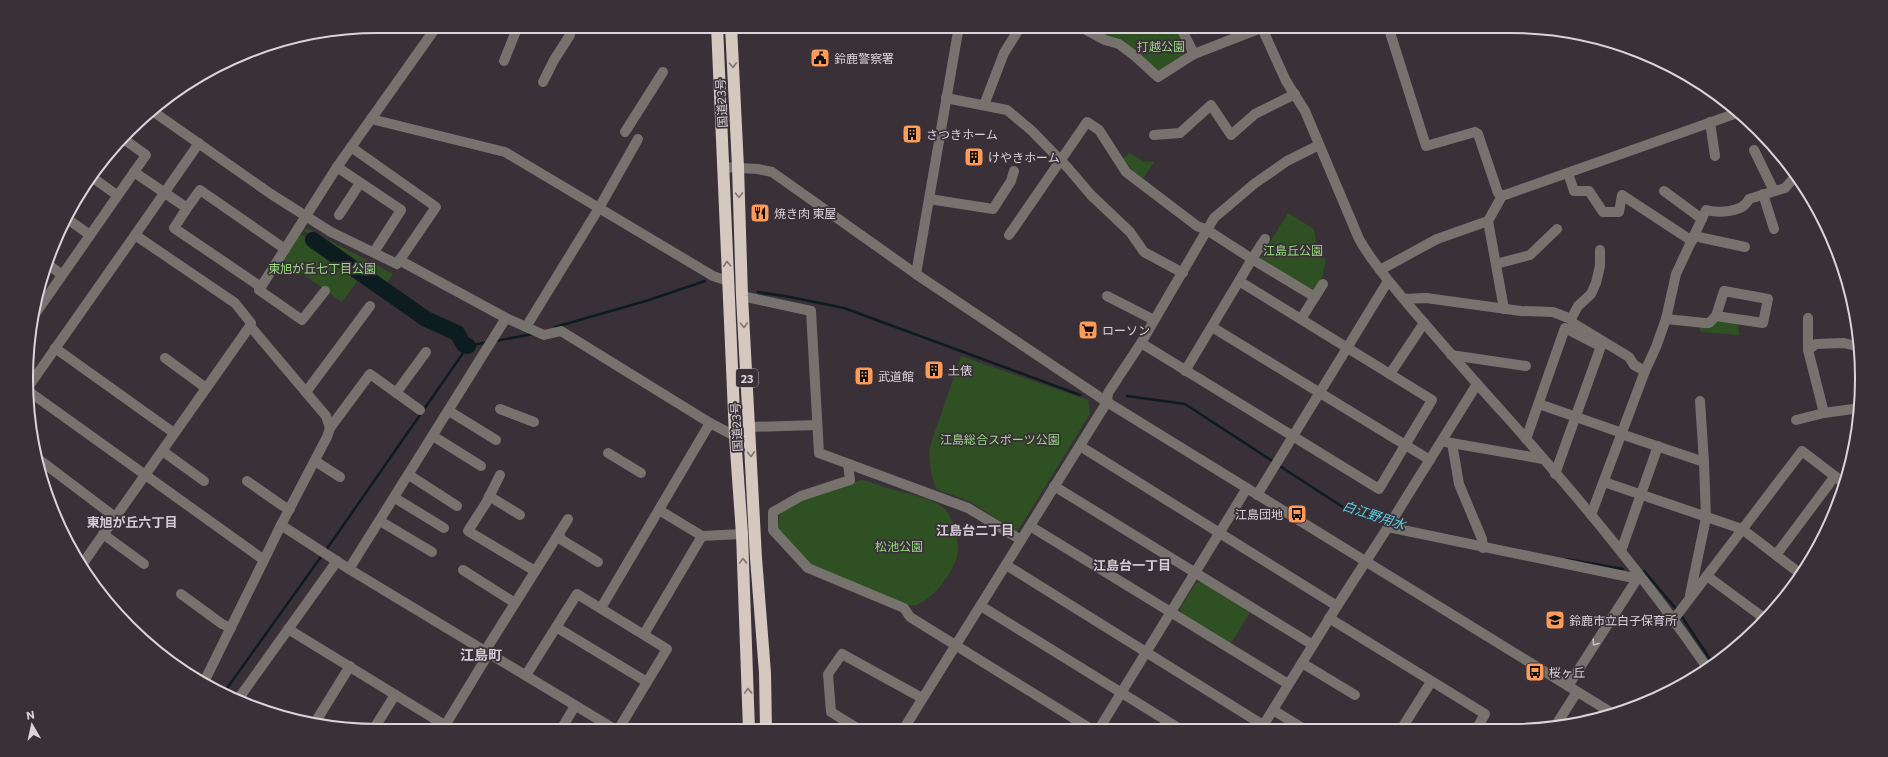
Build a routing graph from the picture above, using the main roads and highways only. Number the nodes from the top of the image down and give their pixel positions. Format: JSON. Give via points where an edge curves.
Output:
{"nodes":[{"id":1,"x":717,"y":33,"type":"edge"},
{"id":2,"x":731,"y":33,"type":"edge"},
{"id":3,"x":749,"y":724,"type":"edge"},
{"id":4,"x":766,"y":724,"type":"edge"}],
"edges":[{"from":3,"to":1,"type":"highway","name":"国道23号","number":"23","one_way":true},
{"from":2,"to":4,"type":"highway","name":"国道23号","number":"23","one_way":true,"via":[[742,296]]}]}
